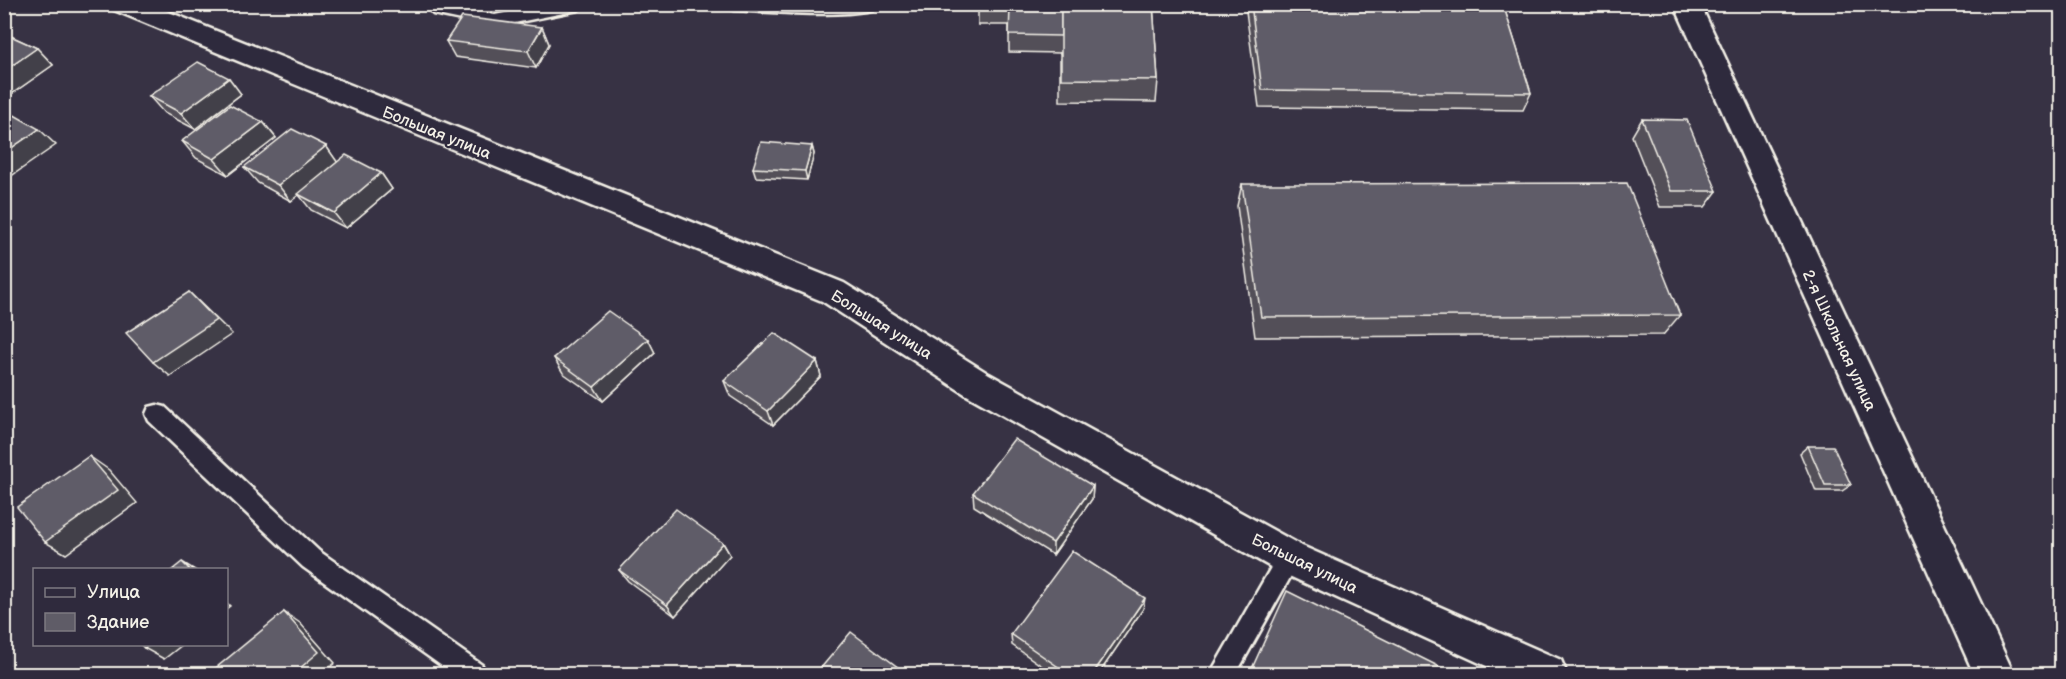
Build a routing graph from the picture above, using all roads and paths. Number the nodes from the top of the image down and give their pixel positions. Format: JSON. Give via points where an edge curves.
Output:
{"nodes":[{"id":1,"x":123,"y":4,"type":"edge"},
{"id":2,"x":433,"y":4,"type":"edge"},
{"id":3,"x":578,"y":4,"type":"edge"},
{"id":4,"x":733,"y":4,"type":"edge"},
{"id":5,"x":874,"y":4,"type":"edge"},
{"id":6,"x":1687,"y":4,"type":"edge"},
{"id":7,"x":157,"y":414,"type":"dead end"},
{"id":8,"x":1289,"y":558,"type":"junction"},
{"id":9,"x":473,"y":675,"type":"edge"},
{"id":10,"x":1222,"y":675,"type":"edge"},
{"id":11,"x":1547,"y":675,"type":"edge"},
{"id":12,"x":1994,"y":675,"type":"edge"}],
"edges":[{"from":1,"to":8,"type":"street","name":"Большая улица","via":[[833,292],[977,384]]},
{"from":2,"to":3,"type":"lane","via":[[439,10],[495,21]]},
{"from":4,"to":5,"type":"lane","via":[[839,9]]},
{"from":6,"to":12,"type":"street","name":"2-я Школьная улица"},
{"from":7,"to":9,"type":"lane","via":[[311,559]]},
{"from":8,"to":10,"type":"lane"},
{"from":8,"to":11,"type":"street","name":"Большая улица"}]}
